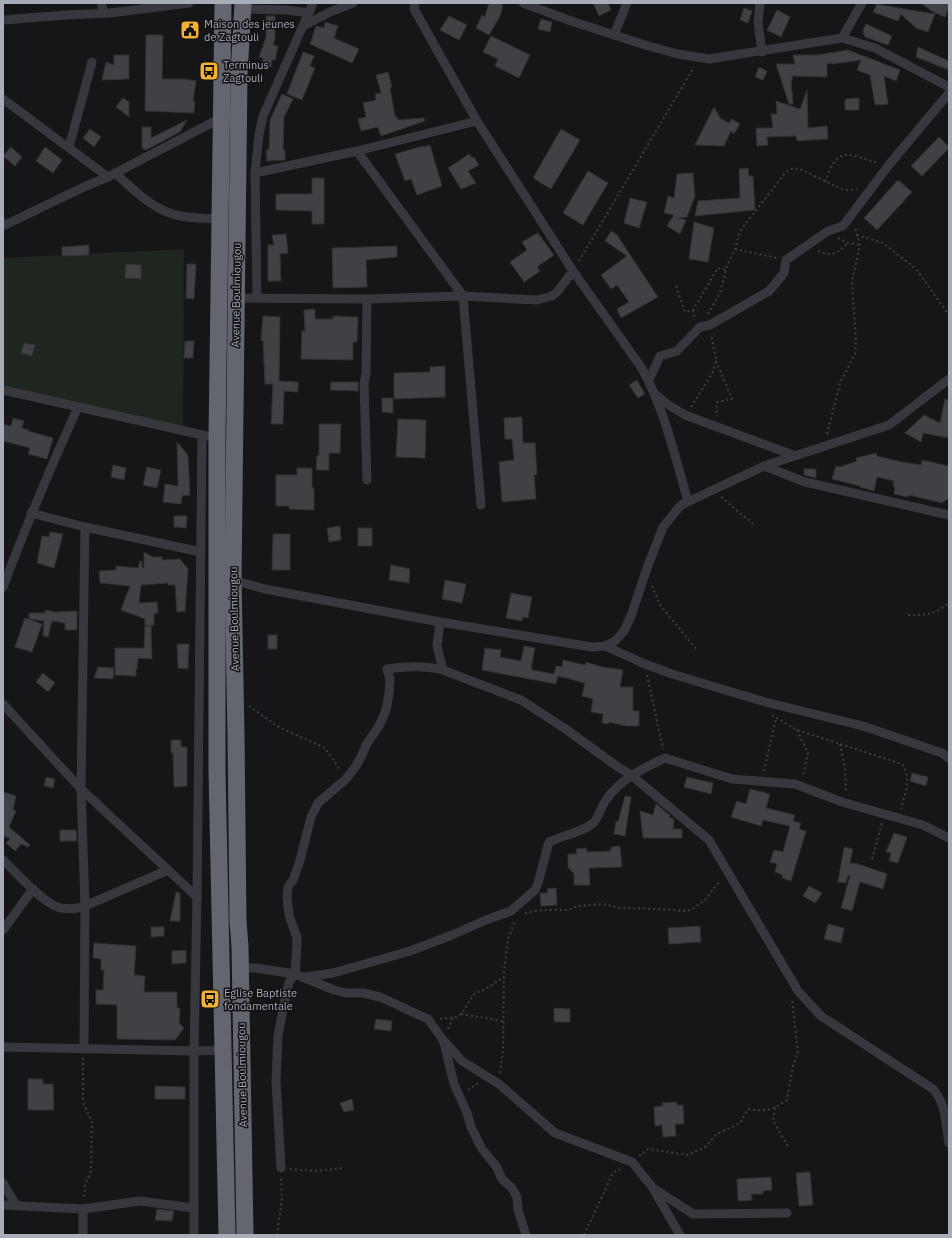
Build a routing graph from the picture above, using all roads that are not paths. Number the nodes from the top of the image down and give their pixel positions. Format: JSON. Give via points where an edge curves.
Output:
{"nodes":[{"id":1,"x":101,"y":3,"type":"edge"},
{"id":2,"x":189,"y":3,"type":"edge"},
{"id":3,"x":223,"y":3,"type":"edge"},
{"id":4,"x":313,"y":3,"type":"edge"},
{"id":5,"x":353,"y":3,"type":"edge"},
{"id":6,"x":415,"y":3,"type":"edge"},
{"id":7,"x":523,"y":3,"type":"edge"},
{"id":8,"x":627,"y":3,"type":"edge"},
{"id":9,"x":760,"y":3,"type":"edge"},
{"id":10,"x":862,"y":3,"type":"edge"},
{"id":11,"x":242,"y":6,"type":"edge"},
{"id":12,"x":309,"y":13,"type":"junction"},
{"id":13,"x":104,"y":14,"type":"junction"},
{"id":14,"x":3,"y":20,"type":"edge"},
{"id":15,"x":303,"y":26,"type":"junction"},
{"id":16,"x":614,"y":35,"type":"junction"},
{"id":17,"x":842,"y":38,"type":"junction"},
{"id":18,"x":762,"y":52,"type":"junction"},
{"id":19,"x":92,"y":62,"type":"dead end"},
{"id":20,"x":949,"y":87,"type":"edge"},
{"id":21,"x":949,"y":94,"type":"edge"},
{"id":22,"x":3,"y":99,"type":"edge"},
{"id":23,"x":221,"y":118,"type":"junction"},
{"id":24,"x":477,"y":121,"type":"junction"},
{"id":25,"x":69,"y":147,"type":"junction"},
{"id":26,"x":357,"y":151,"type":"junction"},
{"id":27,"x":254,"y":173,"type":"junction"},
{"id":28,"x":111,"y":175,"type":"junction"},
{"id":29,"x":220,"y":219,"type":"junction"},
{"id":30,"x":4,"y":227,"type":"edge"},
{"id":31,"x":573,"y":271,"type":"junction"},
{"id":32,"x":463,"y":296,"type":"junction"},
{"id":33,"x":236,"y":298,"type":"junction"},
{"id":34,"x":257,"y":298,"type":"junction"},
{"id":35,"x":367,"y":299,"type":"junction"},
{"id":36,"x":949,"y":379,"type":"edge"},
{"id":37,"x":649,"y":380,"type":"junction"},
{"id":38,"x":3,"y":390,"type":"edge"},
{"id":39,"x":655,"y":394,"type":"junction"},
{"id":40,"x":78,"y":407,"type":"junction"},
{"id":41,"x":210,"y":436,"type":"junction"},
{"id":42,"x":793,"y":456,"type":"junction"},
{"id":43,"x":764,"y":466,"type":"junction"},
{"id":44,"x":367,"y":480,"type":"dead end"},
{"id":45,"x":688,"y":501,"type":"junction"},
{"id":46,"x":481,"y":505,"type":"dead end"},
{"id":47,"x":31,"y":513,"type":"junction"},
{"id":48,"x":949,"y":515,"type":"edge"},
{"id":49,"x":85,"y":527,"type":"junction"},
{"id":50,"x":201,"y":552,"type":"junction"},
{"id":51,"x":233,"y":580,"type":"junction"},
{"id":52,"x":3,"y":587,"type":"edge"},
{"id":53,"x":440,"y":622,"type":"junction"},
{"id":54,"x":605,"y":646,"type":"junction"},
{"id":55,"x":443,"y":670,"type":"junction"},
{"id":56,"x":3,"y":704,"type":"edge"},
{"id":57,"x":949,"y":758,"type":"edge"},
{"id":58,"x":631,"y":775,"type":"junction"},
{"id":59,"x":81,"y":789,"type":"junction"},
{"id":60,"x":949,"y":838,"type":"edge"},
{"id":61,"x":3,"y":860,"type":"edge"},
{"id":62,"x":168,"y":870,"type":"junction"},
{"id":63,"x":33,"y":889,"type":"junction"},
{"id":64,"x":197,"y":897,"type":"junction"},
{"id":65,"x":85,"y":906,"type":"junction"},
{"id":66,"x":3,"y":930,"type":"edge"},
{"id":67,"x":240,"y":968,"type":"junction"},
{"id":68,"x":295,"y":974,"type":"junction"},
{"id":69,"x":305,"y":977,"type":"junction"},
{"id":70,"x":443,"y":1040,"type":"junction"},
{"id":71,"x":3,"y":1047,"type":"edge"},
{"id":72,"x":84,"y":1049,"type":"junction"},
{"id":73,"x":223,"y":1050,"type":"junction"},
{"id":74,"x":194,"y":1051,"type":"junction"},
{"id":75,"x":949,"y":1143,"type":"edge"},
{"id":76,"x":281,"y":1168,"type":"road end"},
{"id":77,"x":3,"y":1184,"type":"edge"},
{"id":78,"x":653,"y":1188,"type":"junction"},
{"id":79,"x":3,"y":1205,"type":"edge"},
{"id":80,"x":16,"y":1205,"type":"junction"},
{"id":81,"x":194,"y":1208,"type":"junction"},
{"id":82,"x":83,"y":1209,"type":"junction"},
{"id":83,"x":787,"y":1213,"type":"dead end"},
{"id":84,"x":83,"y":1235,"type":"edge"},
{"id":85,"x":194,"y":1235,"type":"edge"},
{"id":86,"x":227,"y":1235,"type":"edge"},
{"id":87,"x":245,"y":1235,"type":"edge"},
{"id":88,"x":526,"y":1235,"type":"edge"},
{"id":89,"x":680,"y":1235,"type":"edge"}],
"edges":[{"from":1,"to":13,"type":"street"},
{"from":2,"to":13,"type":"street"},
{"from":3,"to":23,"type":"highway","name":"Avenue Boulmiougou"},
{"from":4,"to":12,"type":"street"},
{"from":5,"to":15,"type":"street"},
{"from":6,"to":24,"type":"street","via":[[414,9]]},
{"from":7,"to":16,"type":"street"},
{"from":8,"to":16,"type":"street"},
{"from":9,"to":18,"type":"street","via":[[758,22]]},
{"from":10,"to":17,"type":"street"},
{"from":11,"to":12,"type":"street"},
{"from":11,"to":33,"type":"highway","name":"Avenue Boulmiougou"},
{"from":12,"to":15,"type":"street"},
{"from":13,"to":14,"type":"street"},
{"from":15,"to":27,"type":"street","via":[[263,116]]},
{"from":16,"to":18,"type":"street","via":[[678,54],[710,59]]},
{"from":17,"to":18,"type":"street"},
{"from":17,"to":20,"type":"street","via":[[875,48]]},
{"from":19,"to":25,"type":"street"},
{"from":21,"to":37,"type":"street","via":[[888,166],[843,226],[828,231],[786,260],[784,273],[768,291],[704,326],[677,351],[660,356]]},
{"from":22,"to":25,"type":"street"},
{"from":23,"to":28,"type":"street"},
{"from":23,"to":29,"type":"highway","name":"Avenue Boulmiougou"},
{"from":24,"to":26,"type":"street"},
{"from":24,"to":31,"type":"street"},
{"from":25,"to":28,"type":"street"},
{"from":26,"to":27,"type":"street"},
{"from":26,"to":32,"type":"street"},
{"from":27,"to":34,"type":"street"},
{"from":28,"to":29,"type":"street","via":[[170,214]]},
{"from":28,"to":30,"type":"street"},
{"from":29,"to":41,"type":"highway","name":"Avenue Boulmiougou"},
{"from":31,"to":32,"type":"street","via":[[558,292],[545,299]]},
{"from":31,"to":37,"type":"street"},
{"from":32,"to":35,"type":"street"},
{"from":32,"to":46,"type":"street"},
{"from":33,"to":34,"type":"street"},
{"from":33,"to":51,"type":"highway","name":"Avenue Boulmiougou"},
{"from":34,"to":35,"type":"street"},
{"from":35,"to":44,"type":"street","via":[[364,384]]},
{"from":36,"to":42,"type":"street","via":[[889,424]]},
{"from":37,"to":39,"type":"street"},
{"from":38,"to":40,"type":"street"},
{"from":39,"to":42,"type":"street","via":[[685,415]]},
{"from":39,"to":45,"type":"street"},
{"from":40,"to":41,"type":"street"},
{"from":40,"to":47,"type":"street"},
{"from":41,"to":50,"type":"street"},
{"from":41,"to":73,"type":"highway","name":"Avenue Boulmiougou"},
{"from":42,"to":43,"type":"street"},
{"from":43,"to":45,"type":"street"},
{"from":43,"to":48,"type":"street","via":[[805,482]]},
{"from":45,"to":54,"type":"street","via":[[663,527],[624,631],[615,641]]},
{"from":47,"to":49,"type":"street"},
{"from":47,"to":52,"type":"street"},
{"from":49,"to":50,"type":"street"},
{"from":49,"to":59,"type":"street"},
{"from":50,"to":64,"type":"street"},
{"from":51,"to":53,"type":"street","via":[[264,589]]},
{"from":51,"to":67,"type":"highway","name":"Avenue Boulmiougou"},
{"from":53,"to":54,"type":"street","via":[[592,647]]},
{"from":53,"to":55,"type":"street","via":[[437,646]]},
{"from":54,"to":57,"type":"street","via":[[672,674],[765,702],[863,726],[942,753]]},
{"from":55,"to":58,"type":"street","via":[[521,700]]},
{"from":55,"to":68,"type":"street","via":[[406,666],[387,670],[390,679],[389,694],[379,726],[346,779],[318,802],[311,817],[299,864],[288,887],[289,915],[297,938]]},
{"from":56,"to":59,"type":"street"},
{"from":58,"to":60,"type":"street","via":[[665,758],[732,779],[795,784],[847,803],[923,825]]},
{"from":58,"to":69,"type":"street","via":[[620,783],[606,800],[593,823],[549,842],[538,883],[517,910],[410,951],[333,974]]},
{"from":58,"to":75,"type":"street","via":[[709,840],[798,991],[821,1016],[932,1088],[940,1098],[945,1114]]},
{"from":59,"to":62,"type":"street"},
{"from":59,"to":65,"type":"street"},
{"from":61,"to":63,"type":"street"},
{"from":62,"to":64,"type":"street"},
{"from":62,"to":65,"type":"street"},
{"from":63,"to":65,"type":"street","via":[[56,907],[76,909]]},
{"from":63,"to":66,"type":"street"},
{"from":64,"to":74,"type":"street"},
{"from":65,"to":72,"type":"street"},
{"from":67,"to":68,"type":"street"},
{"from":67,"to":87,"type":"highway","name":"Avenue Boulmiougou"},
{"from":68,"to":69,"type":"street"},
{"from":68,"to":76,"type":"street","via":[[289,982],[278,1036],[276,1081]]},
{"from":69,"to":70,"type":"street","via":[[334,990],[380,997],[428,1019]]},
{"from":70,"to":78,"type":"street","via":[[462,1061],[499,1084],[555,1133],[632,1162]]},
{"from":70,"to":88,"type":"street","via":[[454,1084],[470,1127],[502,1179],[517,1197],[518,1210]]},
{"from":71,"to":72,"type":"street"},
{"from":72,"to":74,"type":"street"},
{"from":73,"to":74,"type":"street"},
{"from":73,"to":86,"type":"highway","name":"Avenue Boulmiougou"},
{"from":74,"to":81,"type":"street"},
{"from":77,"to":80,"type":"street"},
{"from":78,"to":83,"type":"street","via":[[693,1214]]},
{"from":78,"to":89,"type":"street"},
{"from":79,"to":80,"type":"street"},
{"from":80,"to":82,"type":"street"},
{"from":81,"to":82,"type":"street","via":[[140,1202]]},
{"from":81,"to":85,"type":"street"},
{"from":82,"to":84,"type":"street"}]}
